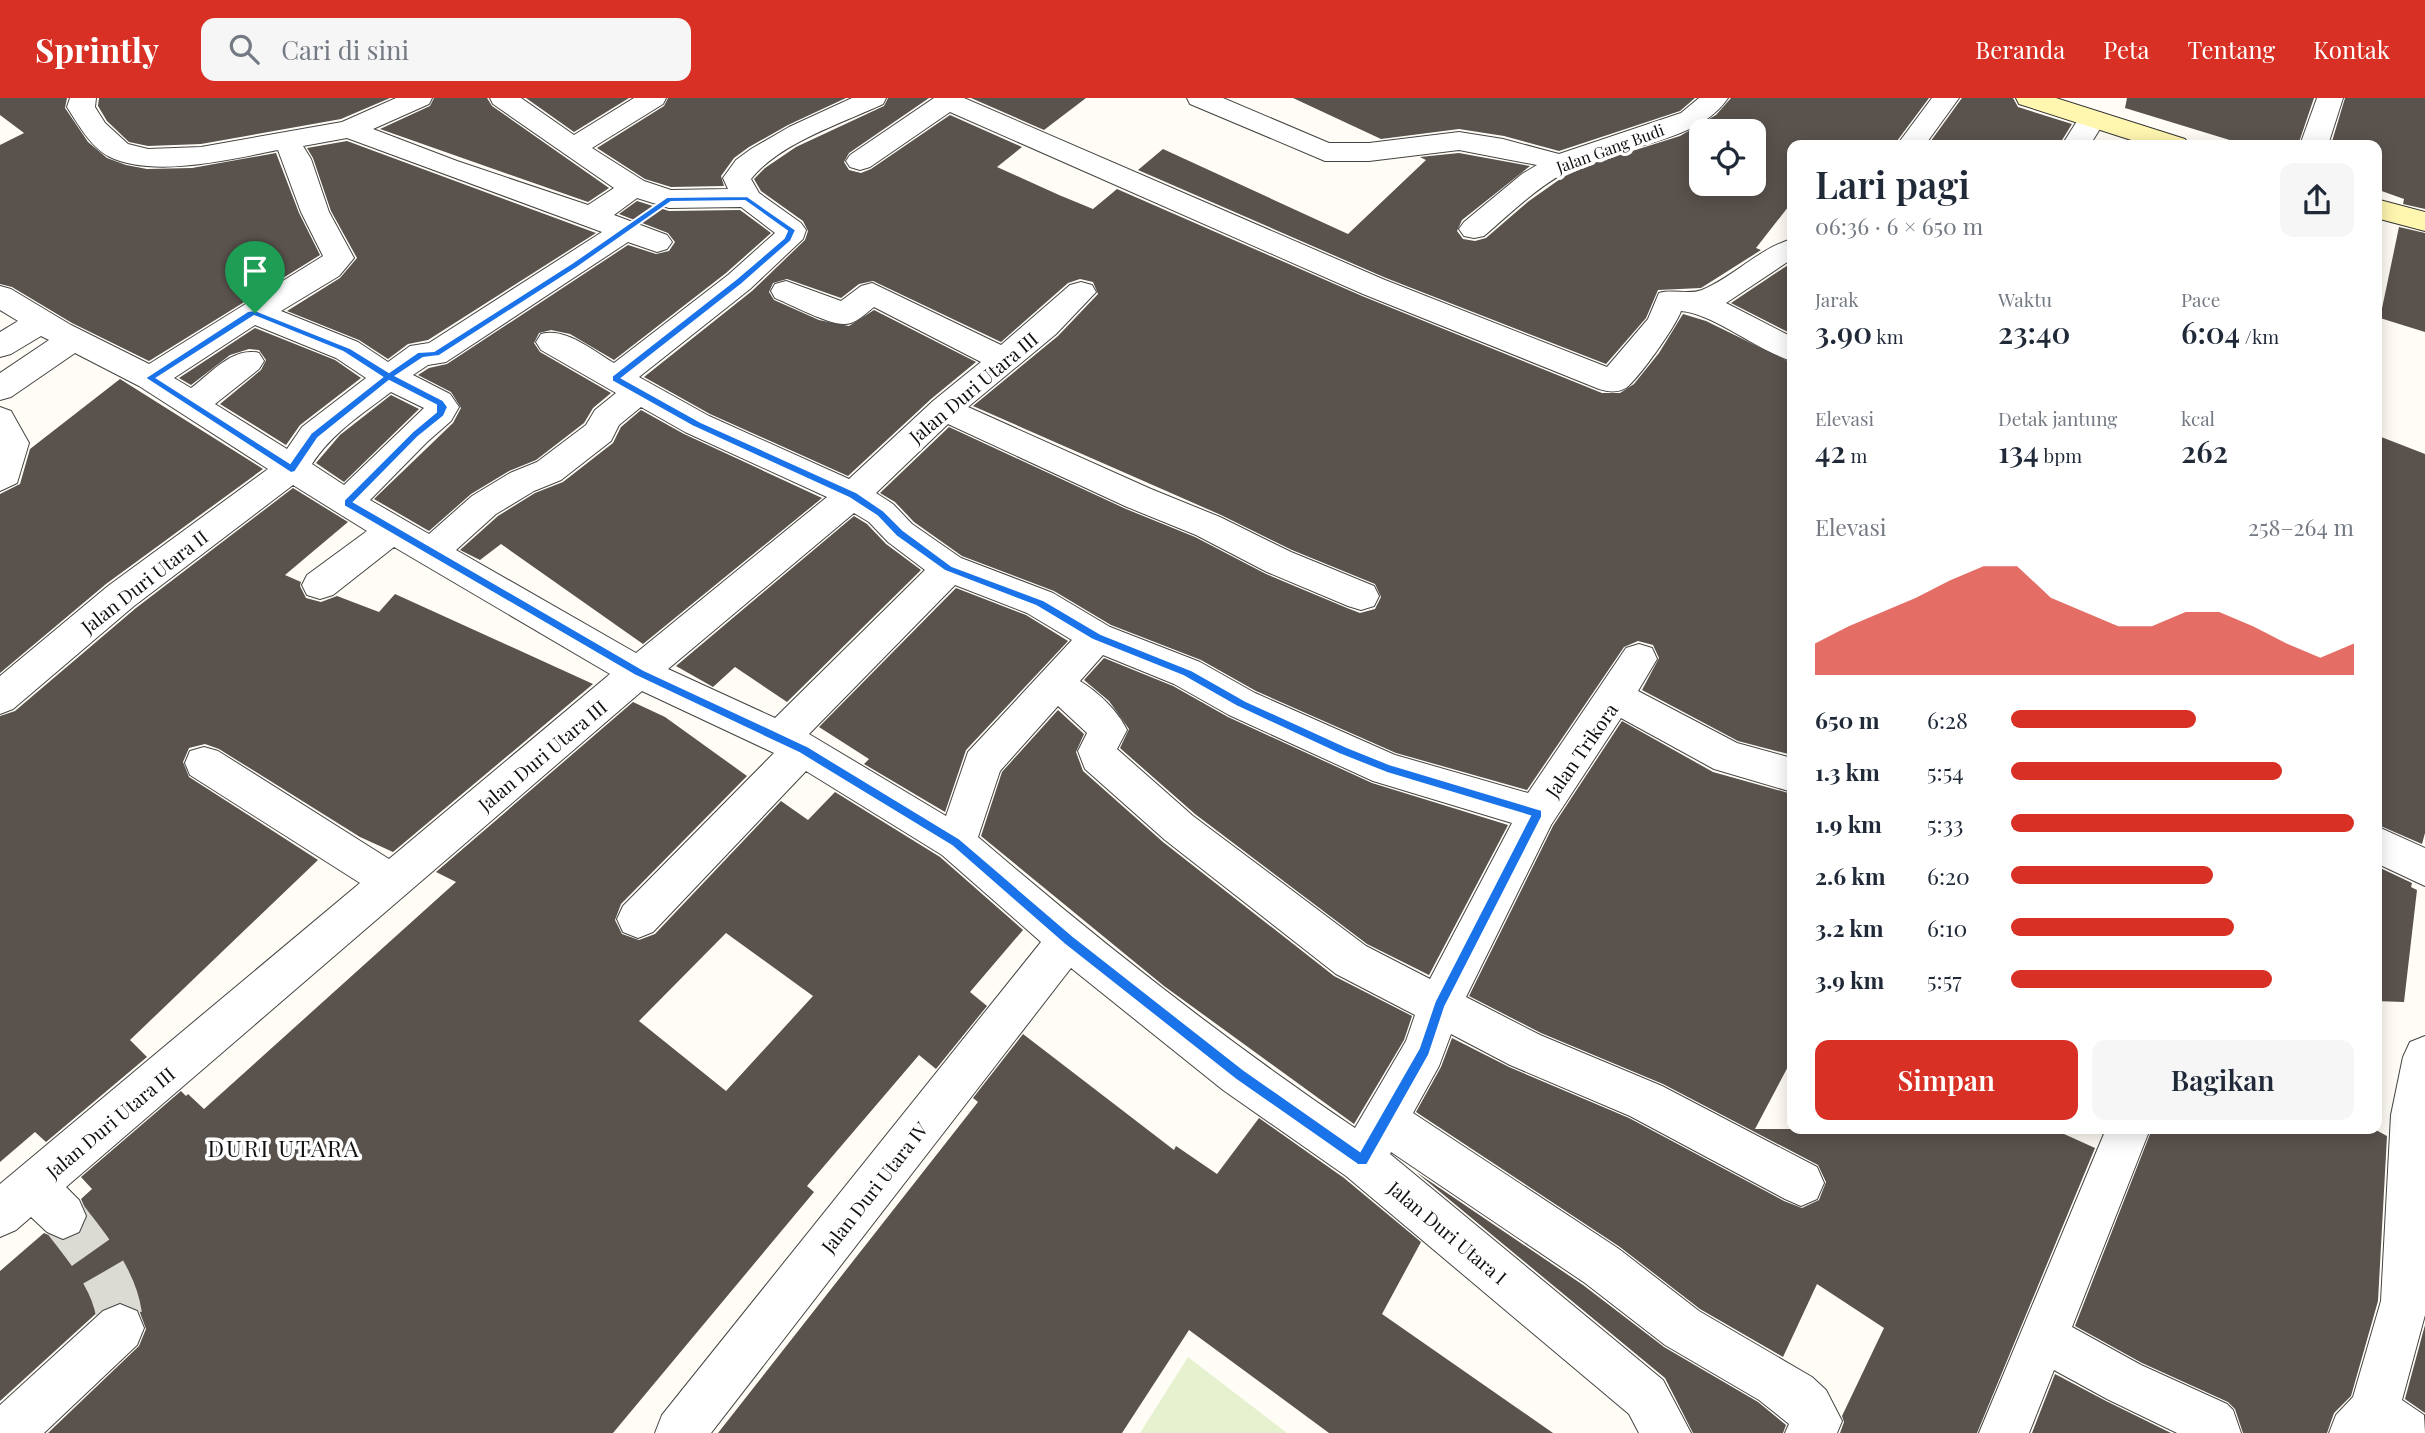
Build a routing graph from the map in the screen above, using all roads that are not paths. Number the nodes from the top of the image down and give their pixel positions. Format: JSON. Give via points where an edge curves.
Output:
{"nodes":[{"id":1,"x":83,"y":98,"type":"edge"},
{"id":2,"x":419,"y":98,"type":"edge"},
{"id":3,"x":503,"y":98,"type":"edge"},
{"id":4,"x":653,"y":98,"type":"edge"},
{"id":5,"x":873,"y":98,"type":"edge"},
{"id":6,"x":1200,"y":98,"type":"edge"},
{"id":7,"x":1715,"y":98,"type":"edge"},
{"id":8,"x":1946,"y":98,"type":"edge"},
{"id":9,"x":2029,"y":98,"type":"edge"},
{"id":10,"x":2330,"y":98,"type":"edge"},
{"id":11,"x":948,"y":100,"type":"edge"},
{"id":12,"x":2092,"y":119,"type":"junction"},
{"id":13,"x":349,"y":129,"type":"junction"},
{"id":14,"x":285,"y":140,"type":"junction"},
{"id":15,"x":1916,"y":140,"type":"edge"},
{"id":16,"x":2079,"y":140,"type":"edge"},
{"id":17,"x":2159,"y":140,"type":"edge"},
{"id":18,"x":2316,"y":140,"type":"edge"},
{"id":19,"x":575,"y":147,"type":"junction"},
{"id":20,"x":860,"y":162,"type":"dead end"},
{"id":21,"x":1562,"y":163,"type":"junction"},
{"id":22,"x":634,"y":187,"type":"junction"},
{"id":23,"x":747,"y":198,"type":"junction"},
{"id":24,"x":670,"y":199,"type":"junction"},
{"id":25,"x":2382,"y":210,"type":"edge"},
{"id":26,"x":592,"y":216,"type":"junction"},
{"id":27,"x":2425,"y":222,"type":"edge"},
{"id":28,"x":1474,"y":229,"type":"dead end"},
{"id":29,"x":625,"y":231,"type":"junction"},
{"id":30,"x":657,"y":243,"type":"dead end"},
{"id":31,"x":1787,"y":250,"type":"edge"},
{"id":32,"x":786,"y":291,"type":"dead end"},
{"id":33,"x":1081,"y":292,"type":"dead end"},
{"id":34,"x":0,"y":296,"type":"edge"},
{"id":35,"x":1701,"y":302,"type":"junction"},
{"id":36,"x":255,"y":313,"type":"junction"},
{"id":37,"x":41,"y":322,"type":"junction"},
{"id":38,"x":72,"y":340,"type":"junction"},
{"id":39,"x":552,"y":342,"type":"dead end"},
{"id":40,"x":0,"y":346,"type":"edge"},
{"id":41,"x":1787,"y":348,"type":"edge"},
{"id":42,"x":1004,"y":360,"type":"junction"},
{"id":43,"x":248,"y":361,"type":"dead end"},
{"id":44,"x":389,"y":377,"type":"junction"},
{"id":45,"x":150,"y":378,"type":"junction"},
{"id":46,"x":627,"y":385,"type":"junction"},
{"id":47,"x":0,"y":389,"type":"edge"},
{"id":48,"x":191,"y":405,"type":"junction"},
{"id":49,"x":944,"y":409,"type":"junction"},
{"id":50,"x":4,"y":436,"type":"edge"},
{"id":51,"x":291,"y":469,"type":"junction"},
{"id":52,"x":0,"y":478,"type":"edge"},
{"id":53,"x":853,"y":495,"type":"junction"},
{"id":54,"x":347,"y":503,"type":"junction"},
{"id":55,"x":392,"y":530,"type":"junction"},
{"id":56,"x":430,"y":553,"type":"junction"},
{"id":57,"x":948,"y":568,"type":"junction"},
{"id":58,"x":320,"y":585,"type":"dead end"},
{"id":59,"x":1361,"y":596,"type":"dead end"},
{"id":60,"x":1097,"y":637,"type":"junction"},
{"id":61,"x":1639,"y":659,"type":"dead end"},
{"id":62,"x":640,"y":673,"type":"junction"},
{"id":63,"x":1052,"y":684,"type":"junction"},
{"id":64,"x":1616,"y":697,"type":"junction"},
{"id":65,"x":0,"y":698,"type":"edge"},
{"id":66,"x":791,"y":744,"type":"junction"},
{"id":67,"x":204,"y":763,"type":"dead end"},
{"id":68,"x":1787,"y":774,"type":"edge"},
{"id":69,"x":1538,"y":813,"type":"junction"},
{"id":70,"x":956,"y":842,"type":"junction"},
{"id":71,"x":2382,"y":846,"type":"edge"},
{"id":72,"x":2425,"y":868,"type":"edge"},
{"id":73,"x":392,"y":882,"type":"junction"},
{"id":74,"x":638,"y":919,"type":"dead end"},
{"id":75,"x":1068,"y":940,"type":"junction"},
{"id":76,"x":1439,"y":1006,"type":"junction"},
{"id":77,"x":2425,"y":1057,"type":"edge"},
{"id":78,"x":1384,"y":1120,"type":"junction"},
{"id":79,"x":2126,"y":1134,"type":"edge"},
{"id":80,"x":1363,"y":1160,"type":"junction"},
{"id":81,"x":1801,"y":1183,"type":"dead end"},
{"id":82,"x":32,"y":1206,"type":"edge"},
{"id":83,"x":120,"y":1328,"type":"dead end"},
{"id":84,"x":2042,"y":1338,"type":"junction"},
{"id":85,"x":2378,"y":1426,"type":"edge"},
{"id":86,"x":7,"y":1433,"type":"edge"},
{"id":87,"x":680,"y":1433,"type":"edge"},
{"id":88,"x":1666,"y":1433,"type":"edge"},
{"id":89,"x":1810,"y":1433,"type":"edge"},
{"id":90,"x":2004,"y":1433,"type":"edge"},
{"id":91,"x":2216,"y":1433,"type":"edge"}],
"edges":[{"from":1,"to":14,"type":"street","via":[[81,107],[95,129],[118,150],[148,158],[201,156]]},
{"from":2,"to":13,"type":"street"},
{"from":3,"to":19,"type":"street"},
{"from":4,"to":19,"type":"street"},
{"from":5,"to":23,"type":"street","via":[[762,153],[737,178]]},
{"from":6,"to":21,"type":"street","via":[[1325,152],[1369,152],[1459,141]]},
{"from":7,"to":21,"type":"street","name":"Jalan Gang Budi","via":[[1691,119]]},
{"from":8,"to":15,"type":"street"},
{"from":9,"to":12,"type":"street"},
{"from":10,"to":18,"type":"street"},
{"from":11,"to":20,"type":"street"},
{"from":11,"to":35,"type":"street","via":[[1374,287],[1602,379],[1614,380],[1662,323],[1670,300]]},
{"from":12,"to":16,"type":"street"},
{"from":12,"to":17,"type":"street"},
{"from":13,"to":14,"type":"street"},
{"from":13,"to":26,"type":"street"},
{"from":14,"to":36,"type":"street","via":[[314,212],[339,258]]},
{"from":19,"to":22,"type":"street"},
{"from":21,"to":28,"type":"street","name":"Jalan Gang Budi","via":[[1532,180]]},
{"from":22,"to":24,"type":"street"},
{"from":22,"to":26,"type":"street"},
{"from":23,"to":24,"type":"street"},
{"from":23,"to":46,"type":"street","via":[[791,230],[788,239]]},
{"from":24,"to":29,"type":"street","name":"Jalan Duri Utara II"},
{"from":25,"to":27,"type":"street"},
{"from":26,"to":29,"type":"street"},
{"from":29,"to":30,"type":"street"},
{"from":29,"to":44,"type":"street","name":"Jalan Duri Utara II","via":[[435,354],[421,354]]},
{"from":31,"to":35,"type":"street"},
{"from":32,"to":42,"type":"street","via":[[844,314],[872,293]]},
{"from":33,"to":42,"type":"street","name":"Jalan Duri Utara III"},
{"from":34,"to":37,"type":"street","name":"Jalan Duri Utara I"},
{"from":35,"to":41,"type":"street"},
{"from":36,"to":44,"type":"street","via":[[347,350]]},
{"from":36,"to":45,"type":"street"},
{"from":37,"to":38,"type":"street","name":"Jalan Duri Utara I"},
{"from":37,"to":40,"type":"street"},
{"from":38,"to":45,"type":"street","name":"Jalan Duri Utara I"},
{"from":38,"to":47,"type":"street"},
{"from":39,"to":46,"type":"street"},
{"from":42,"to":49,"type":"street","name":"Jalan Duri Utara III"},
{"from":43,"to":48,"type":"street"},
{"from":44,"to":51,"type":"street","name":"Jalan Duri Utara II","via":[[314,435]]},
{"from":44,"to":54,"type":"street","via":[[443,407]]},
{"from":45,"to":48,"type":"street","name":"Jalan Duri Utara I"},
{"from":46,"to":53,"type":"street","via":[[738,444]]},
{"from":46,"to":56,"type":"street","via":[[599,433],[548,471],[484,505]]},
{"from":48,"to":51,"type":"street","name":"Jalan Duri Utara I"},
{"from":49,"to":53,"type":"street","name":"Jalan Duri Utara III"},
{"from":49,"to":59,"type":"street"},
{"from":50,"to":52,"type":"street","via":[[5,474]]},
{"from":51,"to":54,"type":"street","name":"Jalan Duri Utara I"},
{"from":51,"to":65,"type":"street","name":"Jalan Duri Utara II","via":[[121,596]]},
{"from":53,"to":57,"type":"street"},
{"from":53,"to":62,"type":"street","name":"Jalan Duri Utara III"},
{"from":54,"to":55,"type":"street","name":"Jalan Duri Utara I"},
{"from":55,"to":56,"type":"street","name":"Jalan Duri Utara I"},
{"from":55,"to":58,"type":"street"},
{"from":56,"to":62,"type":"street","name":"Jalan Duri Utara I"},
{"from":57,"to":60,"type":"street","via":[[1040,603]]},
{"from":57,"to":66,"type":"street"},
{"from":60,"to":63,"type":"street"},
{"from":60,"to":69,"type":"street","via":[[1187,673],[1254,710],[1387,769]]},
{"from":61,"to":64,"type":"street"},
{"from":62,"to":66,"type":"street","name":"Jalan Duri Utara I"},
{"from":62,"to":73,"type":"street","name":"Jalan Duri Utara III"},
{"from":63,"to":70,"type":"street","via":[[982,764]]},
{"from":63,"to":76,"type":"street","via":[[1077,698],[1108,730],[1097,755],[1179,828],[1351,960]]},
{"from":64,"to":68,"type":"street","name":"Jalan Trikora","via":[[1728,757]]},
{"from":64,"to":69,"type":"street","name":"Jalan Trikora"},
{"from":66,"to":70,"type":"street","name":"Jalan Duri Utara I"},
{"from":66,"to":74,"type":"street"},
{"from":67,"to":73,"type":"street"},
{"from":69,"to":76,"type":"street","name":"Jalan Trikora"},
{"from":70,"to":75,"type":"street","name":"Jalan Duri Utara I"},
{"from":71,"to":72,"type":"street"},
{"from":73,"to":82,"type":"street","name":"Jalan Duri Utara III"},
{"from":75,"to":80,"type":"street","name":"Jalan Duri Utara I","via":[[1239,1075]]},
{"from":75,"to":87,"type":"street","name":"Jalan Duri Utara IV"},
{"from":76,"to":78,"type":"street","name":"Jalan Trikora","via":[[1424,1051]]},
{"from":76,"to":81,"type":"street","via":[[1646,1101]]},
{"from":77,"to":85,"type":"street","via":[[2413,1115],[2405,1301]]},
{"from":78,"to":80,"type":"street","name":"Jalan Trikora"},
{"from":78,"to":89,"type":"street","via":[[1604,1268],[1682,1328],[1812,1408],[1817,1421]]},
{"from":79,"to":84,"type":"street"},
{"from":80,"to":88,"type":"street","name":"Jalan Duri Utara I","via":[[1646,1397]]},
{"from":83,"to":86,"type":"street"},
{"from":84,"to":90,"type":"street"},
{"from":84,"to":91,"type":"street","via":[[2209,1422]]}]}
